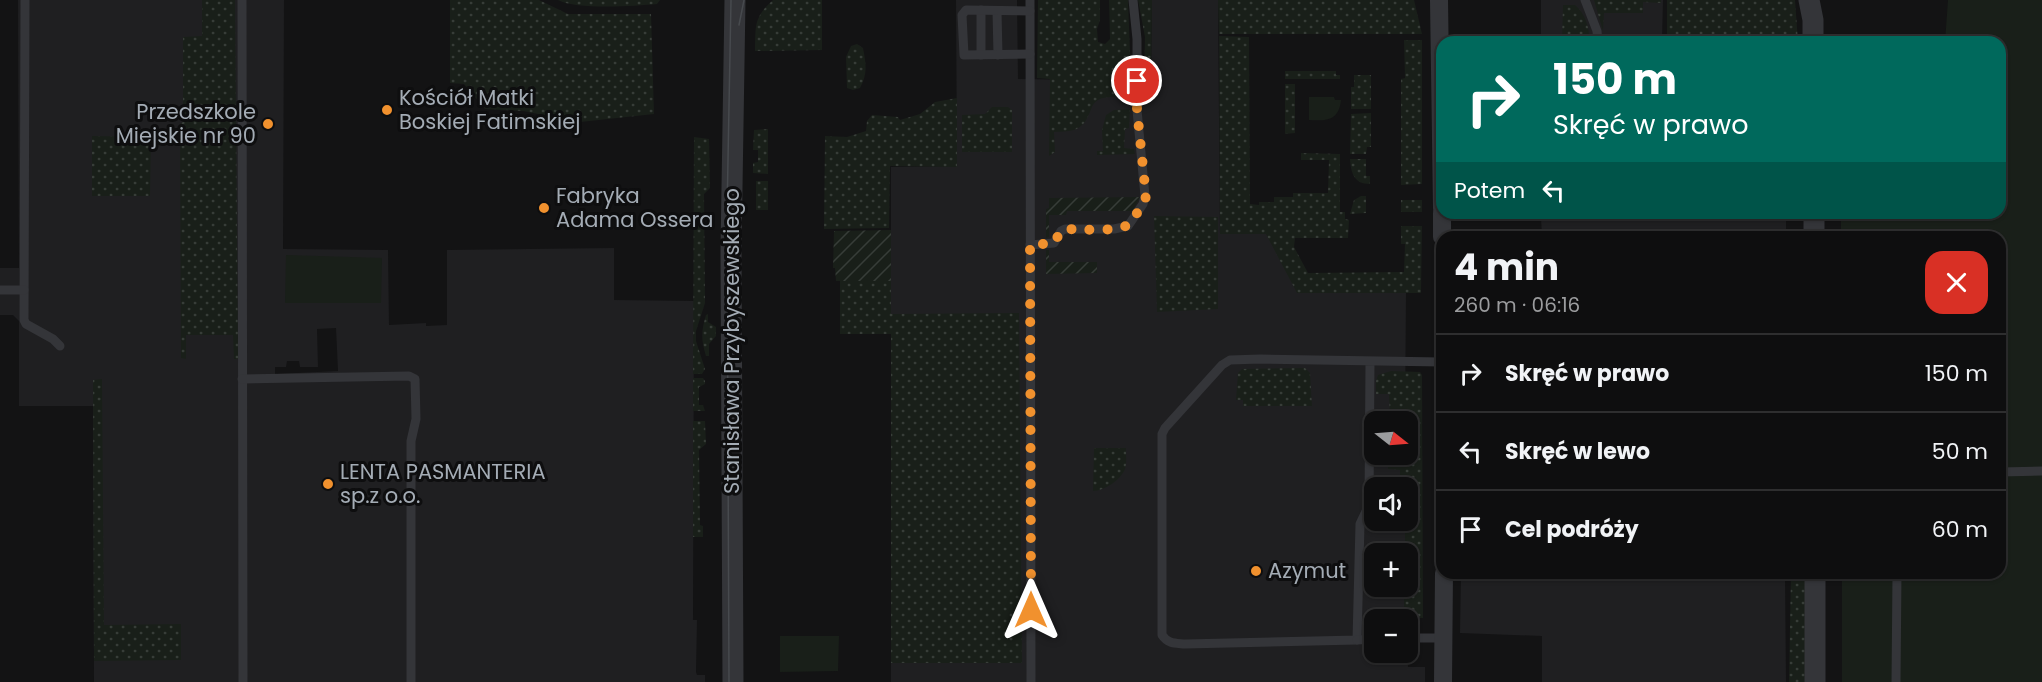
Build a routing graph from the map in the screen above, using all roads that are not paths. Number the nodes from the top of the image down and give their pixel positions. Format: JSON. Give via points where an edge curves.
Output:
{"nodes":[{"id":1,"x":25,"y":0,"type":"edge"},
{"id":2,"x":242,"y":0,"type":"edge"},
{"id":3,"x":735,"y":0,"type":"edge"},
{"id":4,"x":1030,"y":0,"type":"edge"},
{"id":5,"x":1133,"y":0,"type":"edge"},
{"id":6,"x":1439,"y":0,"type":"edge"},
{"id":7,"x":1585,"y":0,"type":"edge"},
{"id":8,"x":1809,"y":0,"type":"edge"},
{"id":9,"x":981,"y":10,"type":"junction"},
{"id":10,"x":998,"y":11,"type":"junction"},
{"id":11,"x":1030,"y":11,"type":"junction"},
{"id":12,"x":1440,"y":36,"type":"edge"},
{"id":13,"x":1597,"y":36,"type":"edge"},
{"id":14,"x":1813,"y":36,"type":"edge"},
{"id":15,"x":1030,"y":54,"type":"junction"},
{"id":16,"x":998,"y":55,"type":"junction"},
{"id":17,"x":981,"y":56,"type":"junction"},
{"id":18,"x":1030,"y":245,"type":"junction"},
{"id":19,"x":0,"y":290,"type":"edge"},
{"id":20,"x":24,"y":290,"type":"junction"},
{"id":21,"x":60,"y":346,"type":"dead end"},
{"id":22,"x":1370,"y":361,"type":"junction"},
{"id":23,"x":1436,"y":362,"type":"edge"},
{"id":24,"x":242,"y":379,"type":"junction"},
{"id":25,"x":2042,"y":471,"type":"edge"},
{"id":26,"x":2006,"y":472,"type":"edge"},
{"id":27,"x":1444,"y":579,"type":"edge"},
{"id":28,"x":1815,"y":579,"type":"edge"},
{"id":29,"x":1897,"y":579,"type":"edge"},
{"id":30,"x":1418,"y":638,"type":"edge"},
{"id":31,"x":1443,"y":638,"type":"junction"},
{"id":32,"x":1358,"y":640,"type":"junction"},
{"id":33,"x":1364,"y":640,"type":"edge"},
{"id":34,"x":243,"y":682,"type":"edge"},
{"id":35,"x":411,"y":682,"type":"edge"},
{"id":36,"x":733,"y":682,"type":"edge"},
{"id":37,"x":1031,"y":682,"type":"edge"},
{"id":38,"x":1443,"y":682,"type":"edge"},
{"id":39,"x":1815,"y":682,"type":"edge"},
{"id":40,"x":1896,"y":682,"type":"edge"}],
"edges":[{"from":1,"to":20,"type":"lane"},
{"from":2,"to":24,"type":"lane"},
{"from":3,"to":36,"type":"street","name":"Stanisława Przybyszewskiego","via":[[731,250]]},
{"from":4,"to":11,"type":"lane"},
{"from":5,"to":18,"type":"lane","via":[[1145,200],[1128,226],[1065,229],[1054,243]]},
{"from":6,"to":12,"type":"street"},
{"from":7,"to":13,"type":"lane"},
{"from":8,"to":14,"type":"street"},
{"from":9,"to":10,"type":"lane"},
{"from":9,"to":17,"type":"lane"},
{"from":9,"to":17,"type":"lane","via":[[963,12],[962,53]]},
{"from":10,"to":11,"type":"lane"},
{"from":10,"to":16,"type":"lane"},
{"from":11,"to":15,"type":"lane"},
{"from":15,"to":16,"type":"lane"},
{"from":15,"to":18,"type":"lane"},
{"from":16,"to":17,"type":"lane"},
{"from":18,"to":37,"type":"lane"},
{"from":19,"to":20,"type":"lane"},
{"from":20,"to":21,"type":"lane","via":[[26,324]]},
{"from":22,"to":23,"type":"lane"},
{"from":22,"to":32,"type":"lane","via":[[1369,505],[1360,524]]},
{"from":22,"to":32,"type":"lane","via":[[1230,360],[1162,434],[1162,635],[1166,640],[1185,644]]},
{"from":24,"to":34,"type":"lane"},
{"from":24,"to":35,"type":"lane","via":[[415,379],[416,419],[411,441]]},
{"from":25,"to":26,"type":"lane"},
{"from":27,"to":31,"type":"street"},
{"from":28,"to":39,"type":"street"},
{"from":29,"to":40,"type":"lane"},
{"from":30,"to":31,"type":"lane"},
{"from":31,"to":38,"type":"street"},
{"from":32,"to":33,"type":"lane"}]}
